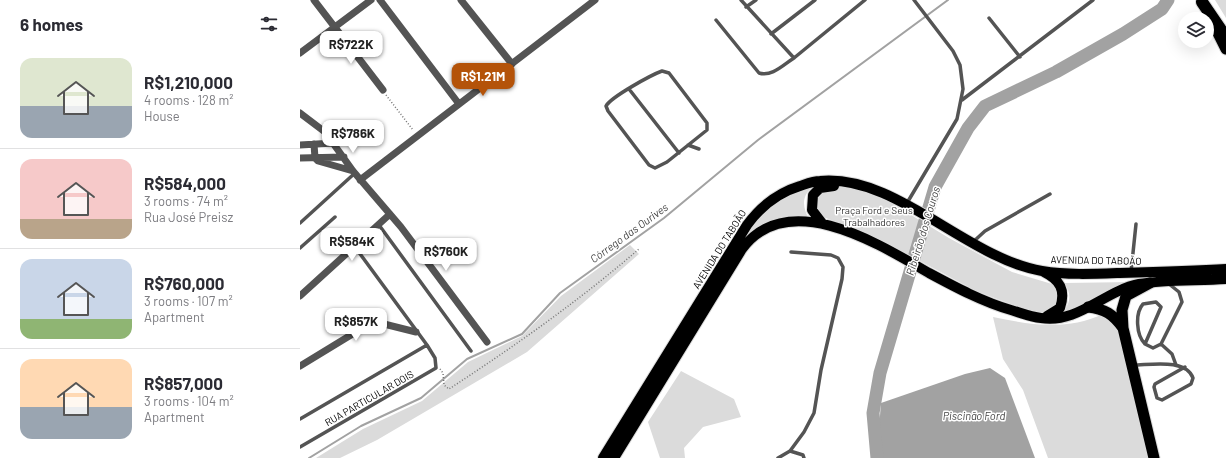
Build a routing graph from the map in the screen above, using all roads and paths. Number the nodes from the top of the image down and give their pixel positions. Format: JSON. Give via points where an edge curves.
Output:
{"nodes":[{"id":1,"x":314,"y":0,"type":"edge"},
{"id":2,"x":372,"y":0,"type":"edge"},
{"id":3,"x":380,"y":0,"type":"edge"},
{"id":4,"x":461,"y":0,"type":"edge"},
{"id":5,"x":595,"y":0,"type":"edge"},
{"id":6,"x":740,"y":0,"type":"edge"},
{"id":7,"x":756,"y":0,"type":"edge"},
{"id":8,"x":815,"y":0,"type":"edge"},
{"id":9,"x":865,"y":0,"type":"edge"},
{"id":10,"x":914,"y":0,"type":"edge"},
{"id":11,"x":1093,"y":0,"type":"edge"},
{"id":12,"x":1202,"y":1,"type":"edge"},
{"id":13,"x":746,"y":7,"type":"junction"},
{"id":14,"x":989,"y":18,"type":"dead end"},
{"id":15,"x":716,"y":20,"type":"dead end"},
{"id":16,"x":334,"y":27,"type":"junction"},
{"id":17,"x":771,"y":34,"type":"junction"},
{"id":18,"x":1226,"y":37,"type":"edge"},
{"id":19,"x":1226,"y":49,"type":"edge"},
{"id":20,"x":300,"y":53,"type":"edge"},
{"id":21,"x":1020,"y":57,"type":"junction"},
{"id":22,"x":794,"y":58,"type":"junction"},
{"id":23,"x":512,"y":64,"type":"junction"},
{"id":24,"x":629,"y":89,"type":"junction"},
{"id":25,"x":383,"y":90,"type":"joint"},
{"id":26,"x":962,"y":100,"type":"junction"},
{"id":27,"x":459,"y":104,"type":"junction"},
{"id":28,"x":300,"y":113,"type":"edge"},
{"id":29,"x":418,"y":136,"type":"junction"},
{"id":30,"x":334,"y":143,"type":"junction"},
{"id":31,"x":314,"y":144,"type":"junction"},
{"id":32,"x":300,"y":145,"type":"edge"},
{"id":33,"x":688,"y":145,"type":"junction"},
{"id":34,"x":699,"y":149,"type":"dead end"},
{"id":35,"x":679,"y":153,"type":"junction"},
{"id":36,"x":344,"y":156,"type":"junction"},
{"id":37,"x":300,"y":158,"type":"edge"},
{"id":38,"x":315,"y":158,"type":"junction"},
{"id":39,"x":354,"y":172,"type":"junction"},
{"id":40,"x":360,"y":180,"type":"junction"},
{"id":41,"x":813,"y":187,"type":"junction"},
{"id":42,"x":1050,"y":194,"type":"dead end"},
{"id":43,"x":909,"y":207,"type":"junction"},
{"id":44,"x":300,"y":214,"type":"edge"},
{"id":45,"x":390,"y":214,"type":"junction"},
{"id":46,"x":335,"y":217,"type":"dead end"},
{"id":47,"x":304,"y":219,"type":"junction"},
{"id":48,"x":300,"y":223,"type":"edge"},
{"id":49,"x":822,"y":223,"type":"junction"},
{"id":50,"x":1136,"y":224,"type":"dead end"},
{"id":51,"x":379,"y":225,"type":"junction"},
{"id":52,"x":972,"y":243,"type":"junction"},
{"id":53,"x":355,"y":247,"type":"junction"},
{"id":54,"x":300,"y":248,"type":"edge"},
{"id":55,"x":640,"y":248,"type":"dead end"},
{"id":56,"x":791,"y":252,"type":"dead end"},
{"id":57,"x":1226,"y":269,"type":"edge"},
{"id":58,"x":1042,"y":271,"type":"junction"},
{"id":59,"x":1131,"y":273,"type":"junction"},
{"id":60,"x":1226,"y":280,"type":"edge"},
{"id":61,"x":1166,"y":282,"type":"junction"},
{"id":62,"x":1150,"y":283,"type":"junction"},
{"id":63,"x":300,"y":296,"type":"edge"},
{"id":64,"x":1088,"y":307,"type":"junction"},
{"id":65,"x":1041,"y":318,"type":"junction"},
{"id":66,"x":1122,"y":328,"type":"junction"},
{"id":67,"x":416,"y":332,"type":"junction"},
{"id":68,"x":487,"y":342,"type":"dead end"},
{"id":69,"x":1144,"y":344,"type":"junction"},
{"id":70,"x":1161,"y":344,"type":"junction"},
{"id":71,"x":426,"y":345,"type":"junction"},
{"id":72,"x":471,"y":351,"type":"dead end"},
{"id":73,"x":1176,"y":365,"type":"junction"},
{"id":74,"x":300,"y":366,"type":"edge"},
{"id":75,"x":1132,"y":366,"type":"junction"},
{"id":76,"x":1185,"y":367,"type":"junction"},
{"id":77,"x":443,"y":373,"type":"dead end"},
{"id":78,"x":300,"y":419,"type":"edge"},
{"id":79,"x":300,"y":447,"type":"edge"},
{"id":80,"x":790,"y":451,"type":"junction"},
{"id":81,"x":603,"y":458,"type":"edge"},
{"id":82,"x":614,"y":458,"type":"edge"},
{"id":83,"x":778,"y":458,"type":"edge"},
{"id":84,"x":804,"y":458,"type":"edge"},
{"id":85,"x":1154,"y":458,"type":"edge"}],
"edges":[{"from":1,"to":16,"type":"street"},
{"from":2,"to":16,"type":"street"},
{"from":3,"to":27,"type":"street"},
{"from":4,"to":23,"type":"street"},
{"from":5,"to":23,"type":"street"},
{"from":6,"to":13,"type":"lane"},
{"from":7,"to":13,"type":"lane"},
{"from":8,"to":17,"type":"lane"},
{"from":9,"to":22,"type":"lane"},
{"from":10,"to":26,"type":"lane","via":[[960,64],[963,78]]},
{"from":11,"to":21,"type":"lane"},
{"from":12,"to":18,"type":"highway"},
{"from":12,"to":19,"type":"highway"},
{"from":13,"to":17,"type":"lane"},
{"from":14,"to":21,"type":"lane"},
{"from":15,"to":22,"type":"lane","via":[[759,73],[771,74]]},
{"from":16,"to":20,"type":"street"},
{"from":16,"to":25,"type":"street"},
{"from":17,"to":22,"type":"lane"},
{"from":21,"to":26,"type":"lane"},
{"from":23,"to":27,"type":"street"},
{"from":24,"to":33,"type":"lane","via":[[655,73],[669,73],[708,125],[708,130]]},
{"from":24,"to":35,"type":"lane"},
{"from":24,"to":35,"type":"lane","via":[[608,103],[607,108],[649,165],[652,168],[658,167]]},
{"from":25,"to":29,"type":"path"},
{"from":26,"to":43,"type":"lane","via":[[957,119]]},
{"from":27,"to":29,"type":"street"},
{"from":28,"to":30,"type":"street","via":[[318,125]]},
{"from":29,"to":40,"type":"street"},
{"from":30,"to":31,"type":"street"},
{"from":30,"to":36,"type":"street"},
{"from":31,"to":32,"type":"street"},
{"from":31,"to":38,"type":"street"},
{"from":33,"to":34,"type":"lane"},
{"from":33,"to":35,"type":"lane"},
{"from":36,"to":38,"type":"street"},
{"from":36,"to":39,"type":"street"},
{"from":37,"to":38,"type":"street"},
{"from":38,"to":39,"type":"street","via":[[327,165]]},
{"from":39,"to":40,"type":"street"},
{"from":39,"to":47,"type":"lane"},
{"from":40,"to":45,"type":"street"},
{"from":41,"to":43,"type":"main road","name":"AVENIDA DO TABOÃO","via":[[849,183],[879,191]]},
{"from":41,"to":49,"type":"main road","via":[[811,205],[816,218]]},
{"from":41,"to":81,"type":"main road","name":"AVENIDA DO TABOÃO","via":[[790,189],[770,200],[756,212]]},
{"from":42,"to":52,"type":"lane","via":[[985,231]]},
{"from":43,"to":52,"type":"main road","name":"AVENIDA DO TABOÃO"},
{"from":44,"to":47,"type":"lane"},
{"from":45,"to":51,"type":"street"},
{"from":45,"to":68,"type":"street"},
{"from":46,"to":54,"type":"lane"},
{"from":47,"to":48,"type":"lane"},
{"from":49,"to":65,"type":"main road","name":"AVENIDA DO TABOÃO","via":[[837,227],[895,253],[978,298]]},
{"from":49,"to":82,"type":"main road","name":"AVENIDA DO TABOÃO","via":[[784,222],[759,231],[750,238]]},
{"from":50,"to":59,"type":"lane"},
{"from":51,"to":53,"type":"street"},
{"from":51,"to":72,"type":"lane"},
{"from":52,"to":58,"type":"main road","name":"AVENIDA DO TABOÃO","via":[[1004,259]]},
{"from":53,"to":63,"type":"street"},
{"from":53,"to":67,"type":"lane"},
{"from":55,"to":77,"type":"path","via":[[514,347],[449,389],[444,385]]},
{"from":56,"to":80,"type":"lane","via":[[831,255],[838,258],[843,267],[814,413]]},
{"from":57,"to":59,"type":"main road","name":"AVENIDA DO TABOÃO"},
{"from":58,"to":59,"type":"main road","name":"AVENIDA DO TABOÃO"},
{"from":58,"to":65,"type":"main road","via":[[1057,280],[1064,293],[1060,308],[1052,315]]},
{"from":60,"to":61,"type":"main road","name":"AVENIDA DO TABOÃO"},
{"from":61,"to":62,"type":"main road","name":"AVENIDA DO TABOÃO"},
{"from":61,"to":70,"type":"lane","via":[[1179,292],[1182,302]]},
{"from":62,"to":64,"type":"main road","name":"AVENIDA DO TABOÃO","via":[[1118,291]]},
{"from":62,"to":66,"type":"highway","via":[[1126,296],[1122,310]]},
{"from":64,"to":65,"type":"main road","name":"AVENIDA DO TABOÃO","via":[[1060,318]]},
{"from":64,"to":66,"type":"highway","via":[[1106,310]]},
{"from":66,"to":75,"type":"highway"},
{"from":67,"to":71,"type":"lane"},
{"from":67,"to":74,"type":"street","via":[[384,324],[369,324]]},
{"from":69,"to":69,"type":"lane","via":[[1139,334],[1138,312],[1140,307],[1148,302],[1159,303],[1161,307]]},
{"from":69,"to":70,"type":"lane","via":[[1153,348]]},
{"from":70,"to":73,"type":"lane","via":[[1172,354]]},
{"from":71,"to":78,"type":"lane"},
{"from":71,"to":79,"type":"lane","name":"RUA PARTICULAR DOIS","via":[[435,358],[436,368]]},
{"from":73,"to":75,"type":"lane"},
{"from":73,"to":76,"type":"lane"},
{"from":75,"to":85,"type":"highway"},
{"from":76,"to":76,"type":"lane","via":[[1155,384],[1154,391],[1158,400],[1191,384],[1192,375]]},
{"from":80,"to":83,"type":"lane"},
{"from":80,"to":84,"type":"lane","via":[[803,455]]}]}
